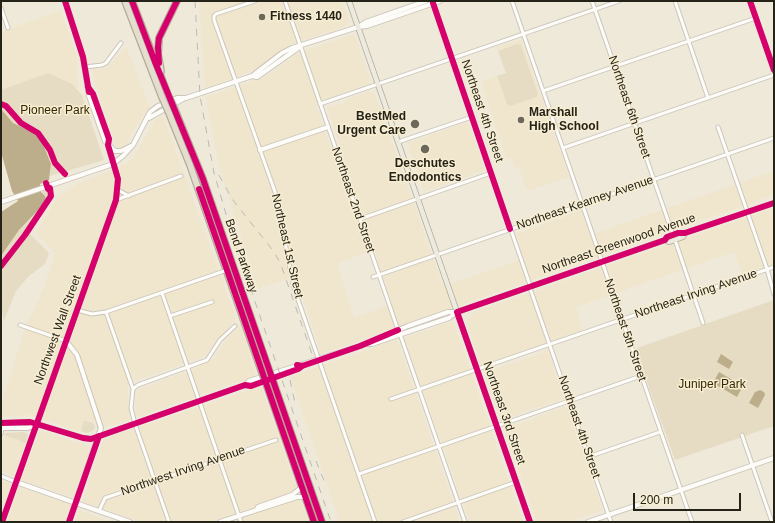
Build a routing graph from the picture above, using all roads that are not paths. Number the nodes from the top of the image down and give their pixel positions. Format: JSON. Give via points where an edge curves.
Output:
{"nodes":[{"id":1,"x":65,"y":1,"type":"edge"},
{"id":2,"x":125,"y":1,"type":"edge"},
{"id":3,"x":132,"y":1,"type":"edge"},
{"id":4,"x":177,"y":1,"type":"edge"},
{"id":5,"x":255,"y":1,"type":"edge"},
{"id":6,"x":285,"y":1,"type":"edge"},
{"id":7,"x":349,"y":1,"type":"edge"},
{"id":8,"x":426,"y":1,"type":"edge"},
{"id":9,"x":440,"y":1,"type":"edge"},
{"id":10,"x":512,"y":1,"type":"edge"},
{"id":11,"x":592,"y":1,"type":"edge"},
{"id":12,"x":619,"y":1,"type":"edge"},
{"id":13,"x":675,"y":1,"type":"edge"},
{"id":14,"x":750,"y":1,"type":"edge"},
{"id":15,"x":432,"y":2,"type":"edge"},
{"id":16,"x":595,"y":9,"type":"junction"},
{"id":17,"x":1,"y":10,"type":"edge"},
{"id":18,"x":756,"y":18,"type":"junction"},
{"id":19,"x":358,"y":27,"type":"junction"},
{"id":20,"x":8,"y":28,"type":"dead end"},
{"id":21,"x":524,"y":34,"type":"junction"},
{"id":22,"x":689,"y":42,"type":"junction"},
{"id":23,"x":121,"y":43,"type":"dead end"},
{"id":24,"x":301,"y":46,"type":"junction"},
{"id":25,"x":452,"y":59,"type":"junction"},
{"id":26,"x":85,"y":67,"type":"junction"},
{"id":27,"x":615,"y":68,"type":"junction"},
{"id":28,"x":774,"y":70,"type":"edge"},
{"id":29,"x":774,"y":75,"type":"edge"},
{"id":30,"x":236,"y":82,"type":"junction"},
{"id":31,"x":378,"y":84,"type":"junction"},
{"id":32,"x":164,"y":85,"type":"junction"},
{"id":33,"x":88,"y":87,"type":"junction"},
{"id":34,"x":543,"y":91,"type":"junction"},
{"id":35,"x":708,"y":98,"type":"junction"},
{"id":36,"x":91,"y":100,"type":"junction"},
{"id":37,"x":320,"y":104,"type":"junction"},
{"id":38,"x":168,"y":107,"type":"junction"},
{"id":39,"x":99,"y":112,"type":"junction"},
{"id":40,"x":472,"y":117,"type":"junction"},
{"id":41,"x":635,"y":124,"type":"junction"},
{"id":42,"x":328,"y":127,"type":"junction"},
{"id":43,"x":718,"y":127,"type":"dead end"},
{"id":44,"x":774,"y":138,"type":"edge"},
{"id":45,"x":398,"y":142,"type":"junction"},
{"id":46,"x":108,"y":144,"type":"junction"},
{"id":47,"x":133,"y":145,"type":"junction"},
{"id":48,"x":563,"y":148,"type":"junction"},
{"id":49,"x":260,"y":150,"type":"junction"},
{"id":50,"x":727,"y":155,"type":"junction"},
{"id":51,"x":113,"y":164,"type":"junction"},
{"id":52,"x":491,"y":173,"type":"junction"},
{"id":53,"x":181,"y":176,"type":"dead end"},
{"id":54,"x":654,"y":180,"type":"junction"},
{"id":55,"x":118,"y":190,"type":"junction"},
{"id":56,"x":129,"y":196,"type":"junction"},
{"id":57,"x":418,"y":199,"type":"junction"},
{"id":58,"x":116,"y":200,"type":"junction"},
{"id":59,"x":1,"y":202,"type":"edge"},
{"id":60,"x":774,"y":203,"type":"edge"},
{"id":61,"x":582,"y":204,"type":"junction"},
{"id":62,"x":747,"y":212,"type":"junction"},
{"id":63,"x":360,"y":219,"type":"junction"},
{"id":64,"x":510,"y":229,"type":"junction"},
{"id":65,"x":685,"y":233,"type":"junction"},
{"id":66,"x":673,"y":235,"type":"junction"},
{"id":67,"x":666,"y":240,"type":"junction"},
{"id":68,"x":675,"y":240,"type":"junction"},
{"id":69,"x":437,"y":255,"type":"junction"},
{"id":70,"x":602,"y":262,"type":"junction"},
{"id":71,"x":774,"y":267,"type":"edge"},
{"id":72,"x":227,"y":270,"type":"junction"},
{"id":73,"x":767,"y":270,"type":"junction"},
{"id":74,"x":379,"y":275,"type":"junction"},
{"id":75,"x":373,"y":277,"type":"dead end"},
{"id":76,"x":530,"y":286,"type":"junction"},
{"id":77,"x":162,"y":293,"type":"junction"},
{"id":78,"x":774,"y":294,"type":"edge"},
{"id":79,"x":693,"y":296,"type":"junction"},
{"id":80,"x":212,"y":302,"type":"dead end"},
{"id":81,"x":77,"y":310,"type":"junction"},
{"id":82,"x":106,"y":312,"type":"junction"},
{"id":83,"x":457,"y":312,"type":"junction"},
{"id":84,"x":170,"y":316,"type":"junction"},
{"id":85,"x":622,"y":320,"type":"junction"},
{"id":86,"x":703,"y":323,"type":"dead end"},
{"id":87,"x":20,"y":325,"type":"dead end"},
{"id":88,"x":235,"y":326,"type":"dead end"},
{"id":89,"x":399,"y":332,"type":"junction"},
{"id":90,"x":66,"y":341,"type":"junction"},
{"id":91,"x":550,"y":345,"type":"junction"},
{"id":92,"x":319,"y":359,"type":"junction"},
{"id":93,"x":188,"y":367,"type":"junction"},
{"id":94,"x":477,"y":370,"type":"junction"},
{"id":95,"x":641,"y":376,"type":"junction"},
{"id":96,"x":133,"y":389,"type":"junction"},
{"id":97,"x":418,"y":390,"type":"junction"},
{"id":98,"x":391,"y":399,"type":"dead end"},
{"id":99,"x":199,"y":401,"type":"junction"},
{"id":100,"x":569,"y":401,"type":"junction"},
{"id":101,"x":1,"y":423,"type":"edge"},
{"id":102,"x":135,"y":424,"type":"junction"},
{"id":103,"x":36,"y":425,"type":"junction"},
{"id":104,"x":496,"y":426,"type":"junction"},
{"id":105,"x":2,"y":428,"type":"edge"},
{"id":106,"x":660,"y":432,"type":"junction"},
{"id":107,"x":1,"y":434,"type":"edge"},
{"id":108,"x":742,"y":435,"type":"dead end"},
{"id":109,"x":99,"y":436,"type":"junction"},
{"id":110,"x":276,"y":440,"type":"dead end"},
{"id":111,"x":438,"y":446,"type":"junction"},
{"id":112,"x":588,"y":457,"type":"junction"},
{"id":113,"x":774,"y":458,"type":"edge"},
{"id":114,"x":220,"y":459,"type":"junction"},
{"id":115,"x":752,"y":465,"type":"junction"},
{"id":116,"x":359,"y":474,"type":"junction"},
{"id":117,"x":1,"y":476,"type":"edge"},
{"id":118,"x":155,"y":481,"type":"junction"},
{"id":119,"x":16,"y":482,"type":"junction"},
{"id":120,"x":516,"y":482,"type":"junction"},
{"id":121,"x":302,"y":487,"type":"junction"},
{"id":122,"x":681,"y":490,"type":"junction"},
{"id":123,"x":305,"y":497,"type":"junction"},
{"id":124,"x":458,"y":502,"type":"junction"},
{"id":125,"x":76,"y":503,"type":"junction"},
{"id":126,"x":258,"y":509,"type":"junction"},
{"id":127,"x":99,"y":511,"type":"junction"},
{"id":128,"x":609,"y":515,"type":"junction"},
{"id":129,"x":239,"y":516,"type":"junction"},
{"id":130,"x":2,"y":522,"type":"edge"},
{"id":131,"x":69,"y":522,"type":"edge"},
{"id":132,"x":130,"y":522,"type":"edge"},
{"id":133,"x":170,"y":522,"type":"edge"},
{"id":134,"x":220,"y":522,"type":"edge"},
{"id":135,"x":241,"y":522,"type":"edge"},
{"id":136,"x":314,"y":522,"type":"edge"},
{"id":137,"x":322,"y":522,"type":"edge"},
{"id":138,"x":375,"y":522,"type":"edge"},
{"id":139,"x":403,"y":522,"type":"edge"},
{"id":140,"x":465,"y":522,"type":"edge"},
{"id":141,"x":530,"y":522,"type":"edge"},
{"id":142,"x":588,"y":522,"type":"edge"},
{"id":143,"x":611,"y":522,"type":"edge"},
{"id":144,"x":692,"y":522,"type":"edge"},
{"id":145,"x":772,"y":522,"type":"edge"}],
"edges":[{"from":1,"to":26,"type":"main road","name":"Northwest Wall Street"},
{"from":2,"to":38,"type":"highway","name":"Bend Parkway","bridge":true},
{"from":3,"to":32,"type":"highway","name":"Bend Parkway"},
{"from":4,"to":32,"type":"highway","via":[[162,30],[158,47]]},
{"from":5,"to":30,"type":"street","name":"Northeast 1st Street","via":[[214,16]]},
{"from":6,"to":24,"type":"street","name":"Northeast 2nd Street"},
{"from":7,"to":19,"type":"main road","name":"Northeast 3rd Street"},
{"from":8,"to":19,"type":"main road"},
{"from":9,"to":15,"type":"main road"},
{"from":10,"to":21,"type":"street","name":"Northeast 5th Street"},
{"from":11,"to":16,"type":"street","name":"Northeast 6th Street"},
{"from":12,"to":16,"type":"street"},
{"from":13,"to":22,"type":"street"},
{"from":14,"to":18,"type":"main road"},
{"from":15,"to":19,"type":"main road"},
{"from":15,"to":25,"type":"street","name":"Northeast 4th Street"},
{"from":16,"to":21,"type":"street"},
{"from":16,"to":27,"type":"street","name":"Northeast 6th Street"},
{"from":17,"to":20,"type":"street"},
{"from":18,"to":22,"type":"street"},
{"from":18,"to":28,"type":"main road"},
{"from":19,"to":24,"type":"main road"},
{"from":19,"to":31,"type":"main road","name":"Northeast 3rd Street"},
{"from":21,"to":25,"type":"street"},
{"from":21,"to":34,"type":"street","name":"Northeast 5th Street"},
{"from":22,"to":27,"type":"street"},
{"from":22,"to":35,"type":"street"},
{"from":23,"to":26,"type":"street","via":[[102,66]]},
{"from":24,"to":30,"type":"main road","via":[[265,73]]},
{"from":24,"to":37,"type":"street","name":"Northeast 2nd Street"},
{"from":25,"to":31,"type":"street"},
{"from":25,"to":40,"type":"street","name":"Northeast 4th Street"},
{"from":26,"to":33,"type":"main road","name":"Northwest Wall Street"},
{"from":27,"to":34,"type":"street"},
{"from":27,"to":41,"type":"street","name":"Northeast 6th Street"},
{"from":29,"to":35,"type":"street"},
{"from":30,"to":38,"type":"main road","via":[[186,98]]},
{"from":30,"to":49,"type":"street","name":"Northeast 1st Street"},
{"from":31,"to":37,"type":"street"},
{"from":31,"to":45,"type":"main road","name":"Northeast 3rd Street"},
{"from":32,"to":137,"type":"highway","name":"Bend Parkway","bridge":true,"via":[[203,179]]},
{"from":33,"to":36,"type":"main road","name":"Northwest Wall Street"},
{"from":33,"to":39,"type":"main road","name":"Northwest Wall Street"},
{"from":34,"to":48,"type":"street","name":"Northeast 5th Street"},
{"from":35,"to":41,"type":"street"},
{"from":36,"to":39,"type":"main road"},
{"from":36,"to":46,"type":"main road","name":"Northwest Wall Street"},
{"from":37,"to":42,"type":"street","name":"Northeast 2nd Street"},
{"from":38,"to":47,"type":"main road","via":[[149,118]]},
{"from":38,"to":72,"type":"highway","name":"Bend Parkway"},
{"from":39,"to":46,"type":"main road","name":"Northwest Wall Street","via":[[109,139]]},
{"from":40,"to":45,"type":"street"},
{"from":40,"to":52,"type":"street","name":"Northeast 4th Street"},
{"from":41,"to":48,"type":"street"},
{"from":41,"to":54,"type":"street","name":"Northeast 6th Street"},
{"from":42,"to":49,"type":"main road"},
{"from":42,"to":63,"type":"street","name":"Northeast 2nd Street"},
{"from":43,"to":50,"type":"street"},
{"from":44,"to":50,"type":"street","name":"Northeast Kearney Avenue"},
{"from":45,"to":57,"type":"main road","name":"Northeast 3rd Street"},
{"from":46,"to":47,"type":"main road","via":[[118,152]]},
{"from":46,"to":51,"type":"main road","name":"Northwest Wall Street"},
{"from":47,"to":51,"type":"main road"},
{"from":48,"to":61,"type":"street","name":"Northeast 5th Street"},
{"from":49,"to":92,"type":"street","name":"Northeast 1st Street","via":[[277,201],[294,288]]},
{"from":50,"to":54,"type":"street","name":"Northeast Kearney Avenue"},
{"from":50,"to":62,"type":"street"},
{"from":51,"to":55,"type":"main road","name":"Northwest Wall Street","via":[[118,179]]},
{"from":51,"to":59,"type":"main road"},
{"from":52,"to":57,"type":"street"},
{"from":52,"to":64,"type":"street","name":"Northeast 4th Street"},
{"from":53,"to":56,"type":"street"},
{"from":54,"to":61,"type":"street","name":"Northeast Kearney Avenue"},
{"from":54,"to":66,"type":"street","name":"Northeast 6th Street"},
{"from":55,"to":56,"type":"street"},
{"from":55,"to":58,"type":"main road","name":"Northwest Wall Street"},
{"from":56,"to":58,"type":"street"},
{"from":57,"to":63,"type":"street"},
{"from":57,"to":69,"type":"main road","name":"Northeast 3rd Street"},
{"from":58,"to":81,"type":"main road","name":"Northwest Wall Street"},
{"from":60,"to":62,"type":"main road","name":"Northeast Greenwood Avenue"},
{"from":61,"to":64,"type":"street","name":"Northeast Kearney Avenue"},
{"from":61,"to":70,"type":"street","name":"Northeast 5th Street"},
{"from":62,"to":65,"type":"main road","name":"Northeast Greenwood Avenue"},
{"from":62,"to":73,"type":"street"},
{"from":63,"to":74,"type":"street","name":"Northeast 2nd Street"},
{"from":64,"to":69,"type":"street","name":"Northeast Kearney Avenue"},
{"from":64,"to":76,"type":"street","name":"Northeast 4th Street"},
{"from":65,"to":66,"type":"main road","name":"Northeast Greenwood Avenue"},
{"from":65,"to":68,"type":"main road","name":"Northeast Greenwood Avenue","via":[[683,238]]},
{"from":66,"to":67,"type":"main road","name":"Northeast Greenwood Avenue"},
{"from":67,"to":68,"type":"main road","name":"Northeast Greenwood Avenue"},
{"from":67,"to":70,"type":"main road","name":"Northeast Greenwood Avenue"},
{"from":68,"to":79,"type":"street"},
{"from":69,"to":74,"type":"street","name":"Northeast Kearney Avenue"},
{"from":69,"to":83,"type":"main road","name":"Northeast 3rd Street"},
{"from":70,"to":76,"type":"main road","name":"Northeast Greenwood Avenue"},
{"from":70,"to":85,"type":"street","name":"Northeast 5th Street"},
{"from":71,"to":73,"type":"street","name":"Northeast Irving Avenue"},
{"from":72,"to":77,"type":"street"},
{"from":72,"to":121,"type":"highway","name":"Bend Parkway","bridge":true},
{"from":73,"to":78,"type":"street"},
{"from":73,"to":79,"type":"street","name":"Northeast Irving Avenue"},
{"from":74,"to":75,"type":"street","name":"Northeast Kearney Avenue"},
{"from":74,"to":89,"type":"street","name":"Northeast 2nd Street"},
{"from":76,"to":83,"type":"main road","name":"Northeast Greenwood Avenue"},
{"from":76,"to":91,"type":"street","name":"Northeast 4th Street"},
{"from":77,"to":82,"type":"street"},
{"from":77,"to":84,"type":"street"},
{"from":79,"to":85,"type":"street","name":"Northeast Irving Avenue"},
{"from":79,"to":86,"type":"street"},
{"from":80,"to":84,"type":"street"},
{"from":81,"to":82,"type":"street","via":[[92,314]]},
{"from":81,"to":90,"type":"main road","name":"Northwest Wall Street"},
{"from":82,"to":96,"type":"street"},
{"from":83,"to":89,"type":"main road","name":"Northeast Greenwood Avenue","via":[[448,312]]},
{"from":83,"to":94,"type":"main road","name":"Northeast 3rd Street"},
{"from":84,"to":93,"type":"street"},
{"from":85,"to":91,"type":"street","name":"Northeast Irving Avenue"},
{"from":85,"to":95,"type":"street","name":"Northeast 5th Street"},
{"from":87,"to":90,"type":"street"},
{"from":88,"to":93,"type":"street","via":[[220,340],[207,360]]},
{"from":89,"to":92,"type":"main road","name":"Northeast Greenwood Avenue"},
{"from":89,"to":97,"type":"street","name":"Northeast 2nd Street"},
{"from":90,"to":103,"type":"main road","name":"Northwest Wall Street"},
{"from":90,"to":109,"type":"main road","via":[[74,349],[102,428]]},
{"from":91,"to":94,"type":"street","name":"Northeast Irving Avenue"},
{"from":91,"to":100,"type":"street","name":"Northeast 4th Street"},
{"from":92,"to":99,"type":"main road","name":"Northeast Greenwood Avenue","via":[[298,370],[275,375],[251,386]]},
{"from":92,"to":116,"type":"street","name":"Northeast 1st Street"},
{"from":93,"to":96,"type":"street"},
{"from":93,"to":99,"type":"street"},
{"from":94,"to":97,"type":"street","name":"Northeast Irving Avenue"},
{"from":94,"to":104,"type":"main road","name":"Northeast 3rd Street"},
{"from":95,"to":100,"type":"street"},
{"from":95,"to":106,"type":"street","name":"Northeast 5th Street"},
{"from":96,"to":102,"type":"street","via":[[131,408]]},
{"from":97,"to":98,"type":"street","name":"Northeast Irving Avenue"},
{"from":97,"to":111,"type":"street","name":"Northeast 2nd Street"},
{"from":99,"to":102,"type":"main road","name":"Northeast Greenwood Avenue"},
{"from":99,"to":114,"type":"street"},
{"from":100,"to":104,"type":"street"},
{"from":100,"to":112,"type":"street","name":"Northeast 4th Street"},
{"from":101,"to":103,"type":"main road","name":"Northeast Greenwood Avenue","via":[[30,422]]},
{"from":102,"to":109,"type":"main road","name":"Northeast Greenwood Avenue"},
{"from":102,"to":118,"type":"street"},
{"from":103,"to":105,"type":"main road","via":[[28,428]]},
{"from":103,"to":109,"type":"main road","name":"Northeast Greenwood Avenue","via":[[83,438]]},
{"from":103,"to":119,"type":"main road","name":"Northwest Wall Street"},
{"from":104,"to":111,"type":"street"},
{"from":104,"to":120,"type":"main road","name":"Northeast 3rd Street"},
{"from":105,"to":107,"type":"street"},
{"from":106,"to":112,"type":"street"},
{"from":106,"to":122,"type":"street","name":"Northeast 5th Street"},
{"from":108,"to":115,"type":"street"},
{"from":109,"to":125,"type":"main road"},
{"from":110,"to":114,"type":"street","name":"Northwest Irving Avenue"},
{"from":111,"to":116,"type":"street"},
{"from":111,"to":124,"type":"street","name":"Northeast 2nd Street"},
{"from":112,"to":128,"type":"street","name":"Northeast 4th Street"},
{"from":113,"to":115,"type":"main road"},
{"from":114,"to":118,"type":"street","name":"Northwest Irving Avenue"},
{"from":114,"to":129,"type":"street"},
{"from":115,"to":122,"type":"main road"},
{"from":115,"to":145,"type":"street"},
{"from":116,"to":138,"type":"street","name":"Northeast 1st Street"},
{"from":117,"to":119,"type":"street"},
{"from":118,"to":127,"type":"street","name":"Northwest Irving Avenue","via":[[105,498]]},
{"from":118,"to":133,"type":"street"},
{"from":119,"to":125,"type":"main road"},
{"from":119,"to":130,"type":"main road","name":"Northwest Wall Street"},
{"from":120,"to":124,"type":"street"},
{"from":120,"to":141,"type":"main road","name":"Northeast 3rd Street"},
{"from":121,"to":123,"type":"highway","name":"Bend Parkway"},
{"from":121,"to":126,"type":"main road","via":[[292,495]]},
{"from":122,"to":128,"type":"main road"},
{"from":122,"to":144,"type":"street","name":"Northeast 5th Street"},
{"from":123,"to":126,"type":"main road"},
{"from":123,"to":136,"type":"highway","name":"Bend Parkway"},
{"from":124,"to":139,"type":"street"},
{"from":124,"to":140,"type":"street","name":"Northeast 2nd Street"},
{"from":125,"to":127,"type":"main road"},
{"from":125,"to":131,"type":"main road"},
{"from":126,"to":129,"type":"main road"},
{"from":127,"to":132,"type":"main road"},
{"from":128,"to":142,"type":"main road"},
{"from":128,"to":143,"type":"street","name":"Northeast 4th Street"},
{"from":129,"to":134,"type":"main road"},
{"from":129,"to":135,"type":"street"}]}
